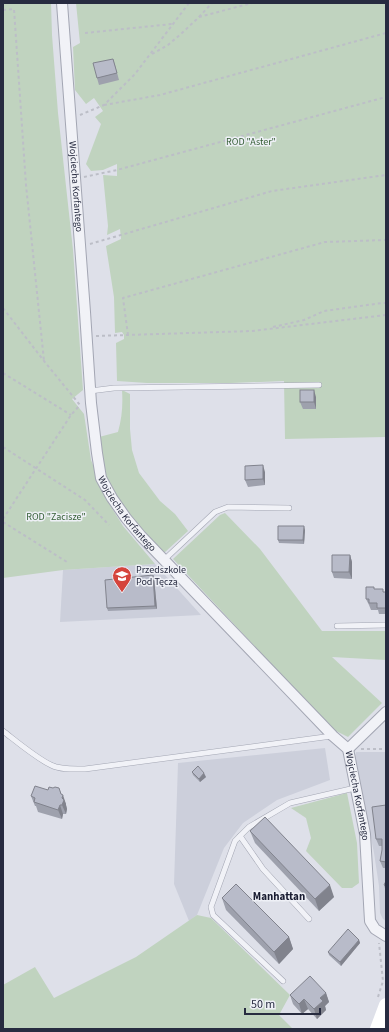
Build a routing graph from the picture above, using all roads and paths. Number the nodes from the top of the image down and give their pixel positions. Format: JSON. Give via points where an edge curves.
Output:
{"nodes":[{"id":1,"x":62,"y":3,"type":"edge"},
{"id":2,"x":189,"y":3,"type":"edge"},
{"id":3,"x":212,"y":3,"type":"edge"},
{"id":4,"x":252,"y":3,"type":"edge"},
{"id":5,"x":3,"y":10,"type":"edge"},
{"id":6,"x":199,"y":17,"type":"junction"},
{"id":7,"x":172,"y":24,"type":"junction"},
{"id":8,"x":85,"y":33,"type":"dead end"},
{"id":9,"x":386,"y":33,"type":"edge"},
{"id":10,"x":150,"y":55,"type":"junction"},
{"id":11,"x":386,"y":97,"type":"edge"},
{"id":12,"x":104,"y":105,"type":"junction"},
{"id":13,"x":70,"y":118,"type":"junction"},
{"id":14,"x":386,"y":175,"type":"edge"},
{"id":15,"x":75,"y":179,"type":"junction"},
{"id":16,"x":386,"y":240,"type":"edge"},
{"id":17,"x":80,"y":247,"type":"junction"},
{"id":18,"x":386,"y":304,"type":"edge"},
{"id":19,"x":3,"y":308,"type":"edge"},
{"id":20,"x":386,"y":315,"type":"edge"},
{"id":21,"x":252,"y":331,"type":"junction"},
{"id":22,"x":128,"y":335,"type":"junction"},
{"id":23,"x":87,"y":336,"type":"junction"},
{"id":24,"x":44,"y":361,"type":"junction"},
{"id":25,"x":3,"y":373,"type":"edge"},
{"id":26,"x":319,"y":385,"type":"dead end"},
{"id":27,"x":90,"y":391,"type":"junction"},
{"id":28,"x":91,"y":403,"type":"junction"},
{"id":29,"x":80,"y":405,"type":"junction"},
{"id":30,"x":71,"y":415,"type":"junction"},
{"id":31,"x":3,"y":446,"type":"edge"},
{"id":32,"x":35,"y":468,"type":"junction"},
{"id":33,"x":289,"y":508,"type":"dead end"},
{"id":34,"x":3,"y":519,"type":"edge"},
{"id":35,"x":3,"y":522,"type":"edge"},
{"id":36,"x":109,"y":525,"type":"dead end"},
{"id":37,"x":164,"y":560,"type":"junction"},
{"id":38,"x":67,"y":562,"type":"dead end"},
{"id":39,"x":386,"y":625,"type":"edge"},
{"id":40,"x":338,"y":626,"type":"dead end"},
{"id":41,"x":386,"y":712,"type":"edge"},
{"id":42,"x":3,"y":731,"type":"edge"},
{"id":43,"x":333,"y":736,"type":"junction"},
{"id":44,"x":348,"y":749,"type":"junction"},
{"id":45,"x":386,"y":749,"type":"edge"},
{"id":46,"x":355,"y":788,"type":"junction"},
{"id":47,"x":240,"y":836,"type":"junction"},
{"id":48,"x":309,"y":919,"type":"dead end"},
{"id":49,"x":386,"y":936,"type":"edge"},
{"id":50,"x":283,"y":982,"type":"dead end"},
{"id":51,"x":386,"y":1005,"type":"edge"},
{"id":52,"x":378,"y":1029,"type":"edge"}],
"edges":[{"from":1,"to":13,"type":"street","name":"Wojciecha Korfantego"},
{"from":2,"to":7,"type":"path"},
{"from":3,"to":6,"type":"path"},
{"from":4,"to":6,"type":"path"},
{"from":5,"to":24,"type":"path","via":[[14,9],[26,185]]},
{"from":6,"to":10,"type":"path","via":[[168,45]]},
{"from":7,"to":8,"type":"path"},
{"from":7,"to":10,"type":"path"},
{"from":9,"to":12,"type":"path","via":[[160,94]]},
{"from":10,"to":12,"type":"path"},
{"from":11,"to":15,"type":"path","via":[[117,170]]},
{"from":12,"to":13,"type":"path"},
{"from":13,"to":15,"type":"street","name":"Wojciecha Korfantego"},
{"from":14,"to":17,"type":"path","via":[[272,191]]},
{"from":15,"to":17,"type":"street","name":"Wojciecha Korfantego"},
{"from":16,"to":22,"type":"path","via":[[325,242],[123,298]]},
{"from":17,"to":23,"type":"street","name":"Wojciecha Korfantego"},
{"from":18,"to":21,"type":"path","via":[[382,302],[324,311],[304,320]]},
{"from":19,"to":24,"type":"path"},
{"from":20,"to":21,"type":"path"},
{"from":21,"to":22,"type":"path"},
{"from":22,"to":23,"type":"path"},
{"from":23,"to":27,"type":"street","name":"Wojciecha Korfantego"},
{"from":24,"to":29,"type":"path"},
{"from":25,"to":30,"type":"path"},
{"from":26,"to":27,"type":"lane","via":[[114,388]]},
{"from":27,"to":28,"type":"street","name":"Wojciecha Korfantego"},
{"from":28,"to":29,"type":"path"},
{"from":28,"to":37,"type":"street","name":"Wojciecha Korfantego","via":[[101,478],[126,518]]},
{"from":29,"to":30,"type":"path"},
{"from":30,"to":32,"type":"path"},
{"from":31,"to":32,"type":"path"},
{"from":32,"to":34,"type":"path"},
{"from":32,"to":36,"type":"path","via":[[85,500]]},
{"from":33,"to":37,"type":"lane","via":[[228,507],[215,512]]},
{"from":35,"to":38,"type":"path"},
{"from":37,"to":43,"type":"street","name":"Wojciecha Korfantego"},
{"from":39,"to":40,"type":"lane"},
{"from":41,"to":44,"type":"street"},
{"from":42,"to":43,"type":"lane","via":[[52,766],[70,770]]},
{"from":43,"to":44,"type":"street","name":"Wojciecha Korfantego"},
{"from":44,"to":45,"type":"path"},
{"from":44,"to":46,"type":"street","name":"Wojciecha Korfantego"},
{"from":46,"to":47,"type":"lane","via":[[290,803],[249,827]]},
{"from":46,"to":49,"type":"street","name":"Wojciecha Korfantego","via":[[366,834],[370,921],[375,929]]},
{"from":47,"to":48,"type":"lane","via":[[263,869]]},
{"from":47,"to":50,"type":"lane","via":[[235,841],[211,907],[213,915]]},
{"from":51,"to":52,"type":"main road"}]}
